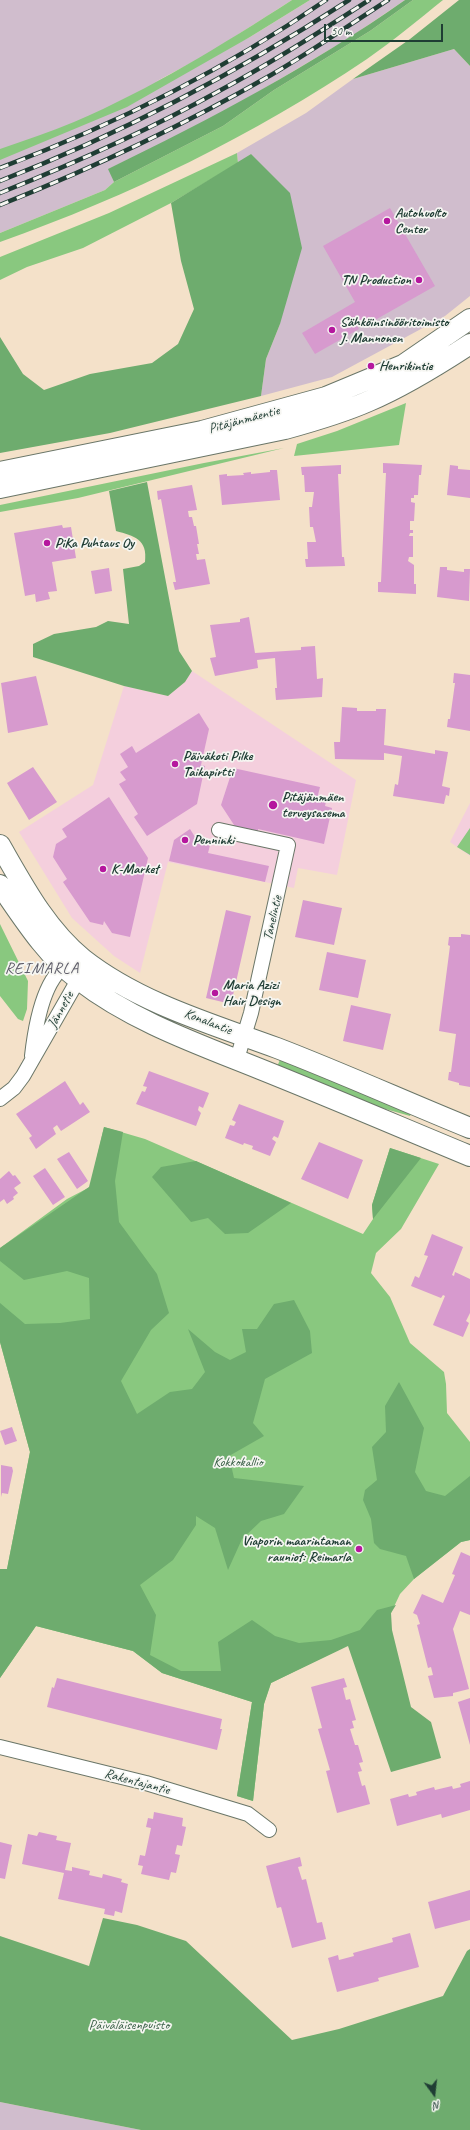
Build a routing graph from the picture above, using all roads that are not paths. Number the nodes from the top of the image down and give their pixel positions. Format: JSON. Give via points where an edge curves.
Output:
{"nodes":[{"id":1,"x":470,"y":319,"type":"edge"},
{"id":2,"x":470,"y":344,"type":"edge"},
{"id":3,"x":0,"y":472,"type":"edge"},
{"id":4,"x":0,"y":488,"type":"edge"},
{"id":5,"x":219,"y":830,"type":"dead end"},
{"id":6,"x":0,"y":845,"type":"edge"},
{"id":7,"x":0,"y":885,"type":"edge"},
{"id":8,"x":83,"y":958,"type":"junction"},
{"id":9,"x":64,"y":966,"type":"junction"},
{"id":10,"x":78,"y":980,"type":"junction"},
{"id":11,"x":245,"y":1036,"type":"junction"},
{"id":12,"x":32,"y":1059,"type":"junction"},
{"id":13,"x":237,"y":1059,"type":"junction"},
{"id":14,"x":0,"y":1099,"type":"edge"},
{"id":15,"x":470,"y":1128,"type":"edge"},
{"id":16,"x":470,"y":1156,"type":"edge"},
{"id":17,"x":0,"y":1747,"type":"edge"},
{"id":18,"x":269,"y":1830,"type":"dead end"}],
"edges":[{"from":1,"to":3,"type":"main road","name":"Pitäjänmäentie","via":[[403,365],[326,397],[202,431]]},
{"from":2,"to":4,"type":"main road","name":"Pitäjänmäentie","via":[[434,367],[370,401],[327,417],[285,429]]},
{"from":5,"to":11,"type":"street","name":"Tanelintie","via":[[288,845]]},
{"from":6,"to":8,"type":"main road","name":"Konalantie","via":[[43,915]]},
{"from":7,"to":9,"type":"main road","name":"Konalantie","via":[[35,934]]},
{"from":8,"to":9,"type":"street"},
{"from":8,"to":10,"type":"street","name":"Jännetie"},
{"from":8,"to":11,"type":"main road","name":"Konalantie","via":[[118,982],[149,998]]},
{"from":9,"to":10,"type":"main road","name":"Konalantie"},
{"from":9,"to":12,"type":"street","name":"Jännetie","via":[[39,1010]]},
{"from":10,"to":12,"type":"street","name":"Jännetie"},
{"from":10,"to":13,"type":"main road","name":"Konalantie","via":[[152,1024]]},
{"from":11,"to":13,"type":"street","name":"Tanelintie"},
{"from":11,"to":15,"type":"main road","name":"Konalantie"},
{"from":12,"to":14,"type":"street","name":"Jännetie","via":[[14,1088]]},
{"from":13,"to":16,"type":"main road","name":"Konalantie"},
{"from":17,"to":18,"type":"street","name":"Rakentajantie","via":[[146,1783],[248,1814]]}]}
